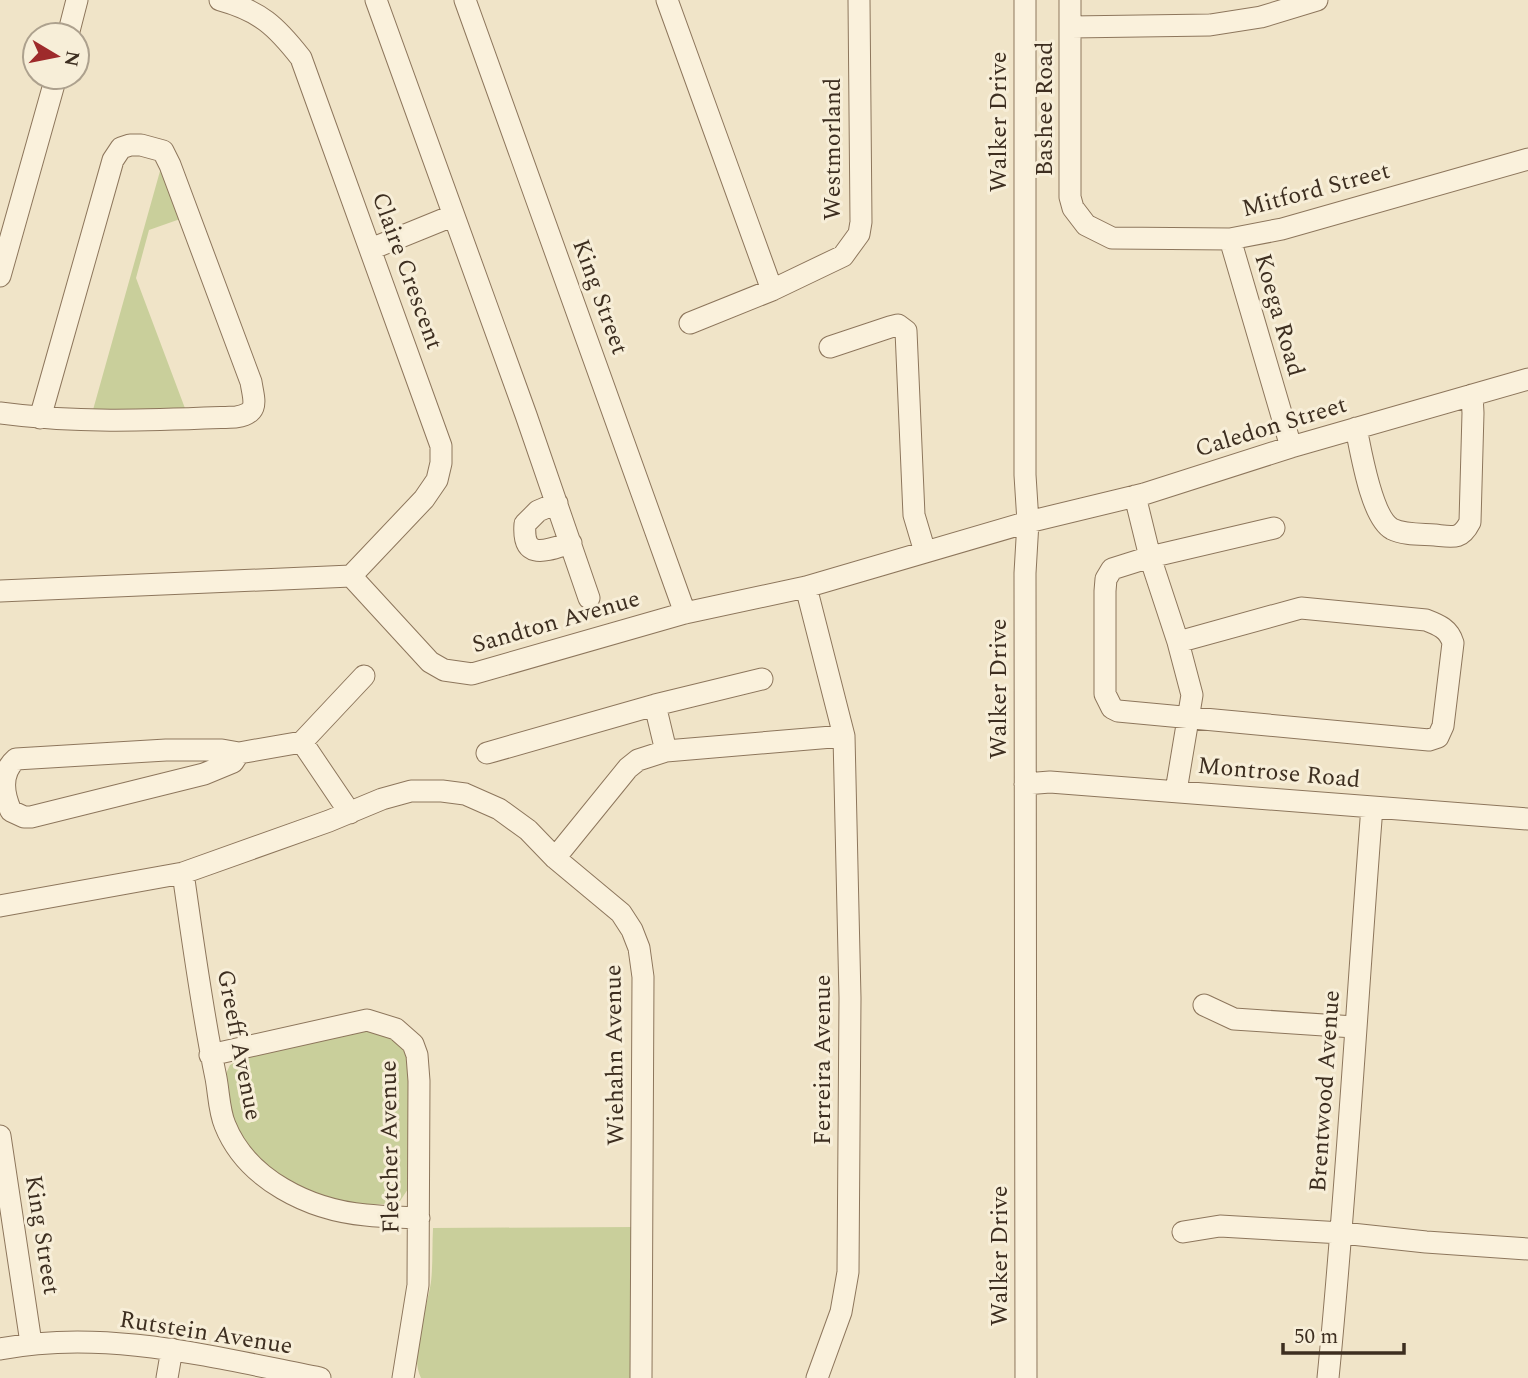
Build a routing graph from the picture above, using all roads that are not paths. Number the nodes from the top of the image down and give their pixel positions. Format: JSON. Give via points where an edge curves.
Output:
{"nodes":[{"id":1,"x":77,"y":0,"type":"edge"},
{"id":2,"x":220,"y":0,"type":"edge"},
{"id":3,"x":376,"y":0,"type":"edge"},
{"id":4,"x":465,"y":0,"type":"edge"},
{"id":5,"x":667,"y":0,"type":"edge"},
{"id":6,"x":859,"y":0,"type":"edge"},
{"id":7,"x":1025,"y":0,"type":"edge"},
{"id":8,"x":1070,"y":0,"type":"edge"},
{"id":9,"x":1317,"y":0,"type":"edge"},
{"id":10,"x":72,"y":21,"type":"edge"},
{"id":11,"x":1072,"y":27,"type":"junction"},
{"id":12,"x":52,"y":91,"type":"edge"},
{"id":13,"x":1528,"y":159,"type":"edge"},
{"id":14,"x":453,"y":216,"type":"junction"},
{"id":15,"x":1079,"y":216,"type":"joint"},
{"id":16,"x":1230,"y":239,"type":"junction"},
{"id":17,"x":371,"y":249,"type":"junction"},
{"id":18,"x":0,"y":276,"type":"edge"},
{"id":19,"x":772,"y":290,"type":"junction"},
{"id":20,"x":690,"y":323,"type":"dead end"},
{"id":21,"x":830,"y":347,"type":"dead end"},
{"id":22,"x":1528,"y":379,"type":"edge"},
{"id":23,"x":1472,"y":395,"type":"junction"},
{"id":24,"x":0,"y":413,"type":"edge"},
{"id":25,"x":40,"y":418,"type":"junction"},
{"id":26,"x":1356,"y":428,"type":"junction"},
{"id":27,"x":1291,"y":447,"type":"junction"},
{"id":28,"x":1135,"y":496,"type":"junction"},
{"id":29,"x":557,"y":503,"type":"junction"},
{"id":30,"x":1028,"y":522,"type":"junction"},
{"id":31,"x":1274,"y":528,"type":"dead end"},
{"id":32,"x":571,"y":543,"type":"junction"},
{"id":33,"x":925,"y":552,"type":"junction"},
{"id":34,"x":1150,"y":557,"type":"junction"},
{"id":35,"x":351,"y":576,"type":"junction"},
{"id":36,"x":806,"y":587,"type":"junction"},
{"id":37,"x":0,"y":592,"type":"edge"},
{"id":38,"x":589,"y":598,"type":"dead end"},
{"id":39,"x":685,"y":613,"type":"junction"},
{"id":40,"x":1178,"y":642,"type":"junction"},
{"id":41,"x":363,"y":676,"type":"dead end"},
{"id":42,"x":762,"y":679,"type":"dead end"},
{"id":43,"x":655,"y":705,"type":"junction"},
{"id":44,"x":1188,"y":718,"type":"junction"},
{"id":45,"x":844,"y":736,"type":"junction"},
{"id":46,"x":302,"y":741,"type":"junction"},
{"id":47,"x":666,"y":751,"type":"junction"},
{"id":48,"x":488,"y":752,"type":"dead end"},
{"id":49,"x":239,"y":753,"type":"junction"},
{"id":50,"x":1026,"y":784,"type":"junction"},
{"id":51,"x":1176,"y":791,"type":"junction"},
{"id":52,"x":1372,"y":807,"type":"junction"},
{"id":53,"x":350,"y":813,"type":"junction"},
{"id":54,"x":1528,"y":818,"type":"edge"},
{"id":55,"x":555,"y":858,"type":"junction"},
{"id":56,"x":183,"y":873,"type":"junction"},
{"id":57,"x":0,"y":906,"type":"edge"},
{"id":58,"x":1204,"y":1005,"type":"dead end"},
{"id":59,"x":1354,"y":1027,"type":"junction"},
{"id":60,"x":210,"y":1055,"type":"junction"},
{"id":61,"x":1,"y":1145,"type":"edge"},
{"id":62,"x":419,"y":1218,"type":"junction"},
{"id":63,"x":1183,"y":1232,"type":"dead end"},
{"id":64,"x":1342,"y":1233,"type":"junction"},
{"id":65,"x":1528,"y":1249,"type":"edge"},
{"id":66,"x":31,"y":1343,"type":"junction"},
{"id":67,"x":0,"y":1349,"type":"edge"},
{"id":68,"x":172,"y":1349,"type":"junction"},
{"id":69,"x":167,"y":1378,"type":"edge"},
{"id":70,"x":320,"y":1378,"type":"edge"},
{"id":71,"x":403,"y":1378,"type":"edge"},
{"id":72,"x":641,"y":1378,"type":"edge"},
{"id":73,"x":817,"y":1378,"type":"edge"},
{"id":74,"x":1026,"y":1378,"type":"edge"},
{"id":75,"x":1328,"y":1378,"type":"edge"}],
"edges":[{"from":1,"to":10,"type":"street"},
{"from":2,"to":17,"type":"street","name":"Claire Crescent","via":[[257,13],[301,58]]},
{"from":3,"to":14,"type":"street"},
{"from":4,"to":39,"type":"street","name":"King Street"},
{"from":5,"to":19,"type":"street"},
{"from":6,"to":19,"type":"street","name":"Westmorland","via":[[859,234],[843,256]]},
{"from":7,"to":30,"type":"street","name":"Walker Drive"},
{"from":8,"to":11,"type":"street","name":"Bashee Road"},
{"from":9,"to":11,"type":"street","via":[[1261,18],[1210,25]]},
{"from":11,"to":15,"type":"street","name":"Bashee Road","via":[[1070,197]]},
{"from":12,"to":18,"type":"street"},
{"from":13,"to":16,"type":"street","name":"Mitford Street","via":[[1282,229]]},
{"from":14,"to":17,"type":"street"},
{"from":14,"to":29,"type":"street"},
{"from":15,"to":16,"type":"street","name":"Mitford Street","via":[[1094,231],[1112,238]]},
{"from":16,"to":27,"type":"street","name":"Koega Road"},
{"from":17,"to":35,"type":"street","name":"Claire Crescent","via":[[437,429],[441,463],[437,480],[424,499]]},
{"from":19,"to":20,"type":"street","name":"Westmorland"},
{"from":21,"to":33,"type":"street","via":[[890,327],[906,331],[914,515]]},
{"from":22,"to":23,"type":"street","name":"Caledon Street"},
{"from":23,"to":26,"type":"street","name":"Caledon Street"},
{"from":23,"to":26,"type":"street","via":[[1471,522],[1456,537],[1401,532],[1382,521]]},
{"from":24,"to":25,"type":"street"},
{"from":25,"to":25,"type":"street","via":[[142,421],[236,416],[249,413],[255,405],[251,382],[170,165],[163,151],[152,146],[121,148],[113,160]]},
{"from":26,"to":27,"type":"street","name":"Caledon Street"},
{"from":27,"to":28,"type":"street","name":"Caledon Street"},
{"from":28,"to":30,"type":"street","name":"Caledon Street"},
{"from":28,"to":34,"type":"street"},
{"from":29,"to":32,"type":"street"},
{"from":29,"to":32,"type":"street","via":[[538,510],[525,524],[527,545],[541,551]]},
{"from":30,"to":33,"type":"street","name":"Sandton Avenue"},
{"from":30,"to":50,"type":"street","name":"Walker Drive"},
{"from":31,"to":34,"type":"street"},
{"from":32,"to":38,"type":"street"},
{"from":33,"to":36,"type":"street","name":"Sandton Avenue"},
{"from":34,"to":40,"type":"street"},
{"from":34,"to":44,"type":"street","via":[[1112,569],[1106,579],[1106,699],[1118,711]]},
{"from":35,"to":37,"type":"street"},
{"from":35,"to":39,"type":"street","name":"Sandton Avenue","via":[[430,662],[460,674],[490,670]]},
{"from":36,"to":39,"type":"street","name":"Sandton Avenue"},
{"from":36,"to":45,"type":"street","name":"Ferreira Avenue"},
{"from":40,"to":44,"type":"street","via":[[1192,695]]},
{"from":40,"to":44,"type":"street","via":[[1301,608],[1426,620],[1444,627],[1453,643],[1443,726],[1434,739]]},
{"from":41,"to":46,"type":"street"},
{"from":42,"to":43,"type":"street"},
{"from":43,"to":47,"type":"street"},
{"from":43,"to":48,"type":"street"},
{"from":44,"to":51,"type":"street"},
{"from":45,"to":47,"type":"street"},
{"from":45,"to":73,"type":"street","name":"Ferreira Avenue","via":[[850,998],[848,1272],[841,1312]]},
{"from":46,"to":49,"type":"street"},
{"from":46,"to":53,"type":"street"},
{"from":47,"to":55,"type":"street","via":[[628,768]]},
{"from":49,"to":49,"type":"street","via":[[166,750],[16,759],[6,771],[5,797],[11,811],[31,817],[204,774],[233,762]]},
{"from":50,"to":51,"type":"street","name":"Montrose Road"},
{"from":50,"to":74,"type":"street","name":"Walker Drive"},
{"from":51,"to":52,"type":"street","name":"Montrose Road"},
{"from":52,"to":54,"type":"street","name":"Montrose Road"},
{"from":52,"to":59,"type":"street","name":"Brentwood Avenue"},
{"from":53,"to":55,"type":"street","name":"Wiehahn Avenue","via":[[411,791],[465,794],[499,810]]},
{"from":53,"to":56,"type":"street","name":"Wiehahn Avenue"},
{"from":55,"to":72,"type":"street","name":"Wiehahn Avenue","via":[[621,913],[639,948],[643,977]]},
{"from":56,"to":57,"type":"street","name":"Wiehahn Avenue"},
{"from":56,"to":60,"type":"street","name":"Greeff Avenue"},
{"from":58,"to":59,"type":"street","via":[[1234,1019]]},
{"from":59,"to":64,"type":"street","name":"Brentwood Avenue"},
{"from":60,"to":62,"type":"street","name":"Greeff Avenue","via":[[223,1123],[251,1167],[319,1205],[365,1215]]},
{"from":60,"to":62,"type":"street","name":"Fletcher Avenue","via":[[367,1020],[404,1034],[418,1055]]},
{"from":61,"to":66,"type":"street","name":"King Street"},
{"from":62,"to":71,"type":"street","name":"Fletcher Avenue","via":[[418,1284]]},
{"from":63,"to":64,"type":"street","via":[[1220,1226]]},
{"from":64,"to":65,"type":"street"},
{"from":64,"to":75,"type":"street","name":"Brentwood Avenue"},
{"from":66,"to":67,"type":"street","name":"Rutstein Avenue"},
{"from":66,"to":68,"type":"street","name":"Rutstein Avenue"},
{"from":68,"to":69,"type":"street"},
{"from":68,"to":70,"type":"street","name":"Rutstein Avenue"}]}
